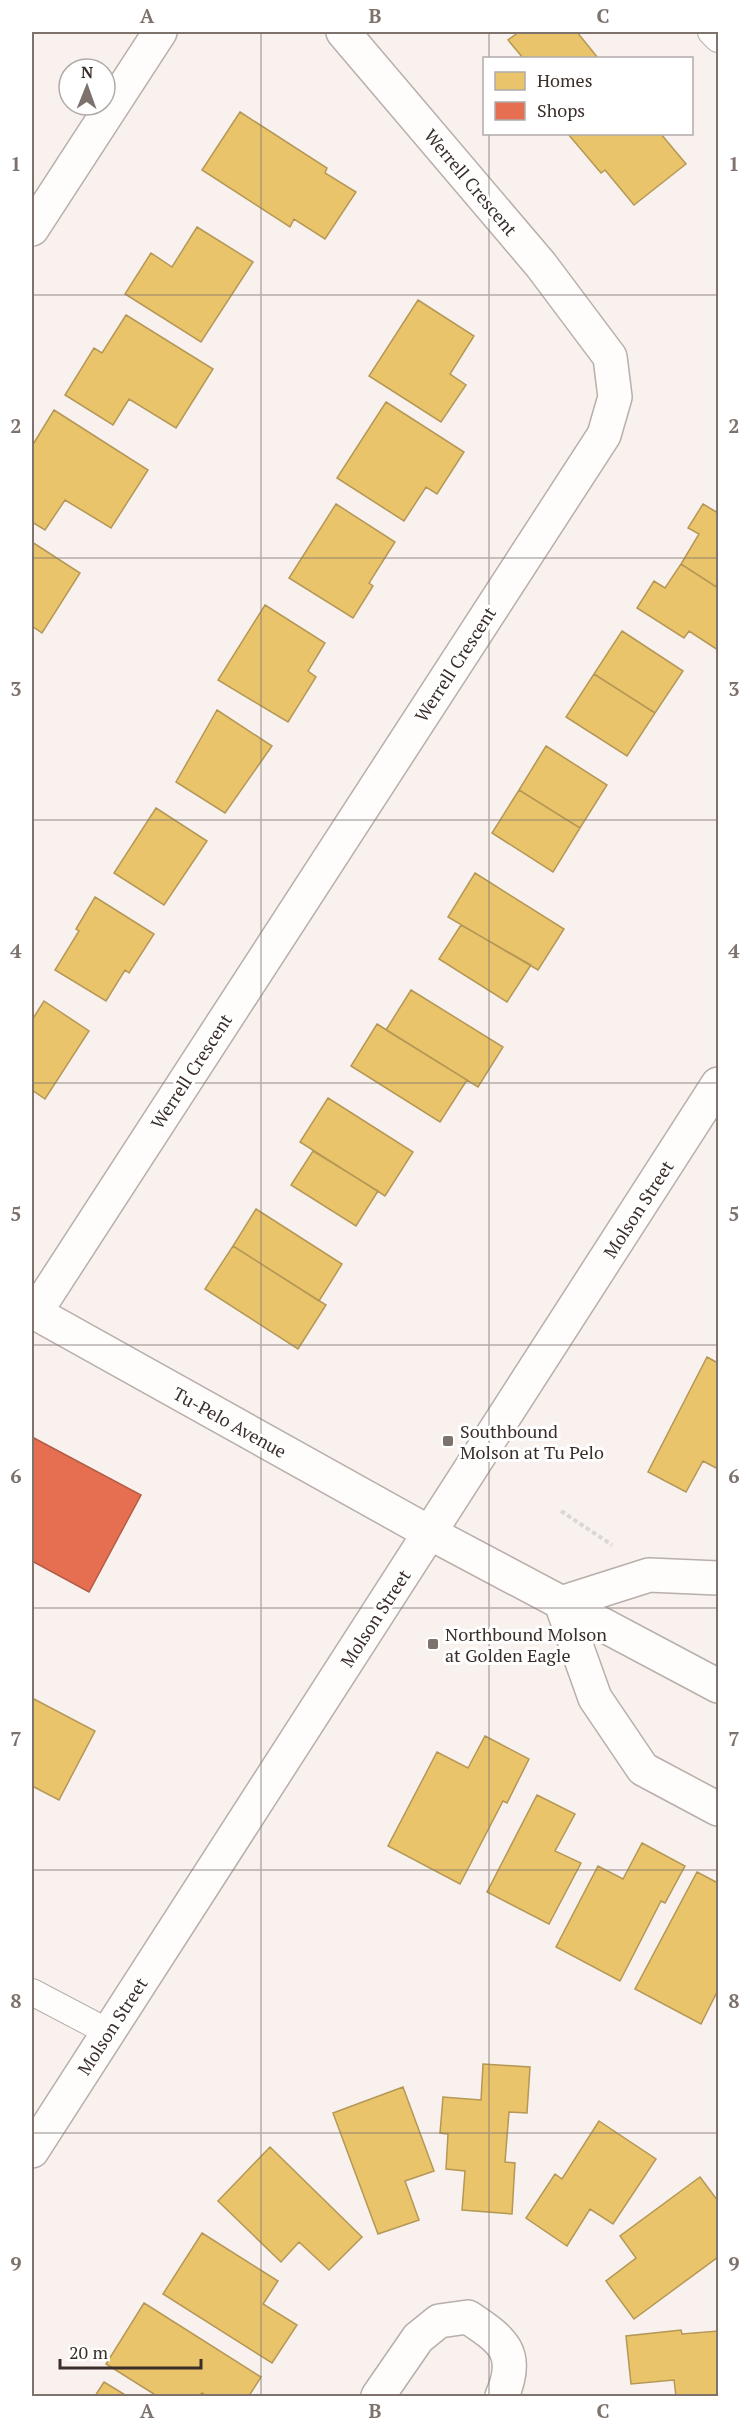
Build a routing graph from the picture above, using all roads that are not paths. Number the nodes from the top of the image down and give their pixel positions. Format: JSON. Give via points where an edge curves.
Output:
{"nodes":[{"id":1,"x":160,"y":32,"type":"edge"},
{"id":2,"x":343,"y":32,"type":"edge"},
{"id":3,"x":711,"y":32,"type":"edge"},
{"id":4,"x":718,"y":39,"type":"edge"},
{"id":5,"x":32,"y":229,"type":"edge"},
{"id":6,"x":714,"y":1100,"type":"edge"},
{"id":7,"x":33,"y":1312,"type":"edge"},
{"id":8,"x":430,"y":1533,"type":"junction"},
{"id":9,"x":718,"y":1578,"type":"edge"},
{"id":10,"x":561,"y":1603,"type":"junction"},
{"id":11,"x":718,"y":1686,"type":"edge"},
{"id":12,"x":718,"y":1809,"type":"edge"},
{"id":13,"x":32,"y":1992,"type":"edge"},
{"id":14,"x":108,"y":2032,"type":"junction"},
{"id":15,"x":32,"y":2151,"type":"edge"},
{"id":16,"x":378,"y":2397,"type":"edge"},
{"id":17,"x":502,"y":2397,"type":"edge"}],
"edges":[{"from":1,"to":5,"type":"street"},
{"from":2,"to":7,"type":"street","name":"Werrell Crescent","via":[[541,265],[610,357],[615,397],[604,435]]},
{"from":3,"to":4,"type":"lane"},
{"from":6,"to":8,"type":"street","name":"Molson Street"},
{"from":7,"to":8,"type":"street","name":"Tu-Pelo Avenue"},
{"from":8,"to":10,"type":"street","name":"Tu-Pelo Avenue"},
{"from":8,"to":14,"type":"street","name":"Molson Street"},
{"from":9,"to":10,"type":"street","via":[[649,1575]]},
{"from":10,"to":11,"type":"street","name":"Tu-Pelo Avenue"},
{"from":10,"to":12,"type":"street","via":[[595,1698],[643,1769]]},
{"from":13,"to":14,"type":"lane"},
{"from":14,"to":15,"type":"street","name":"Molson Street"},
{"from":16,"to":17,"type":"street","via":[[418,2338],[438,2321],[468,2317],[501,2340],[510,2364]]}]}
